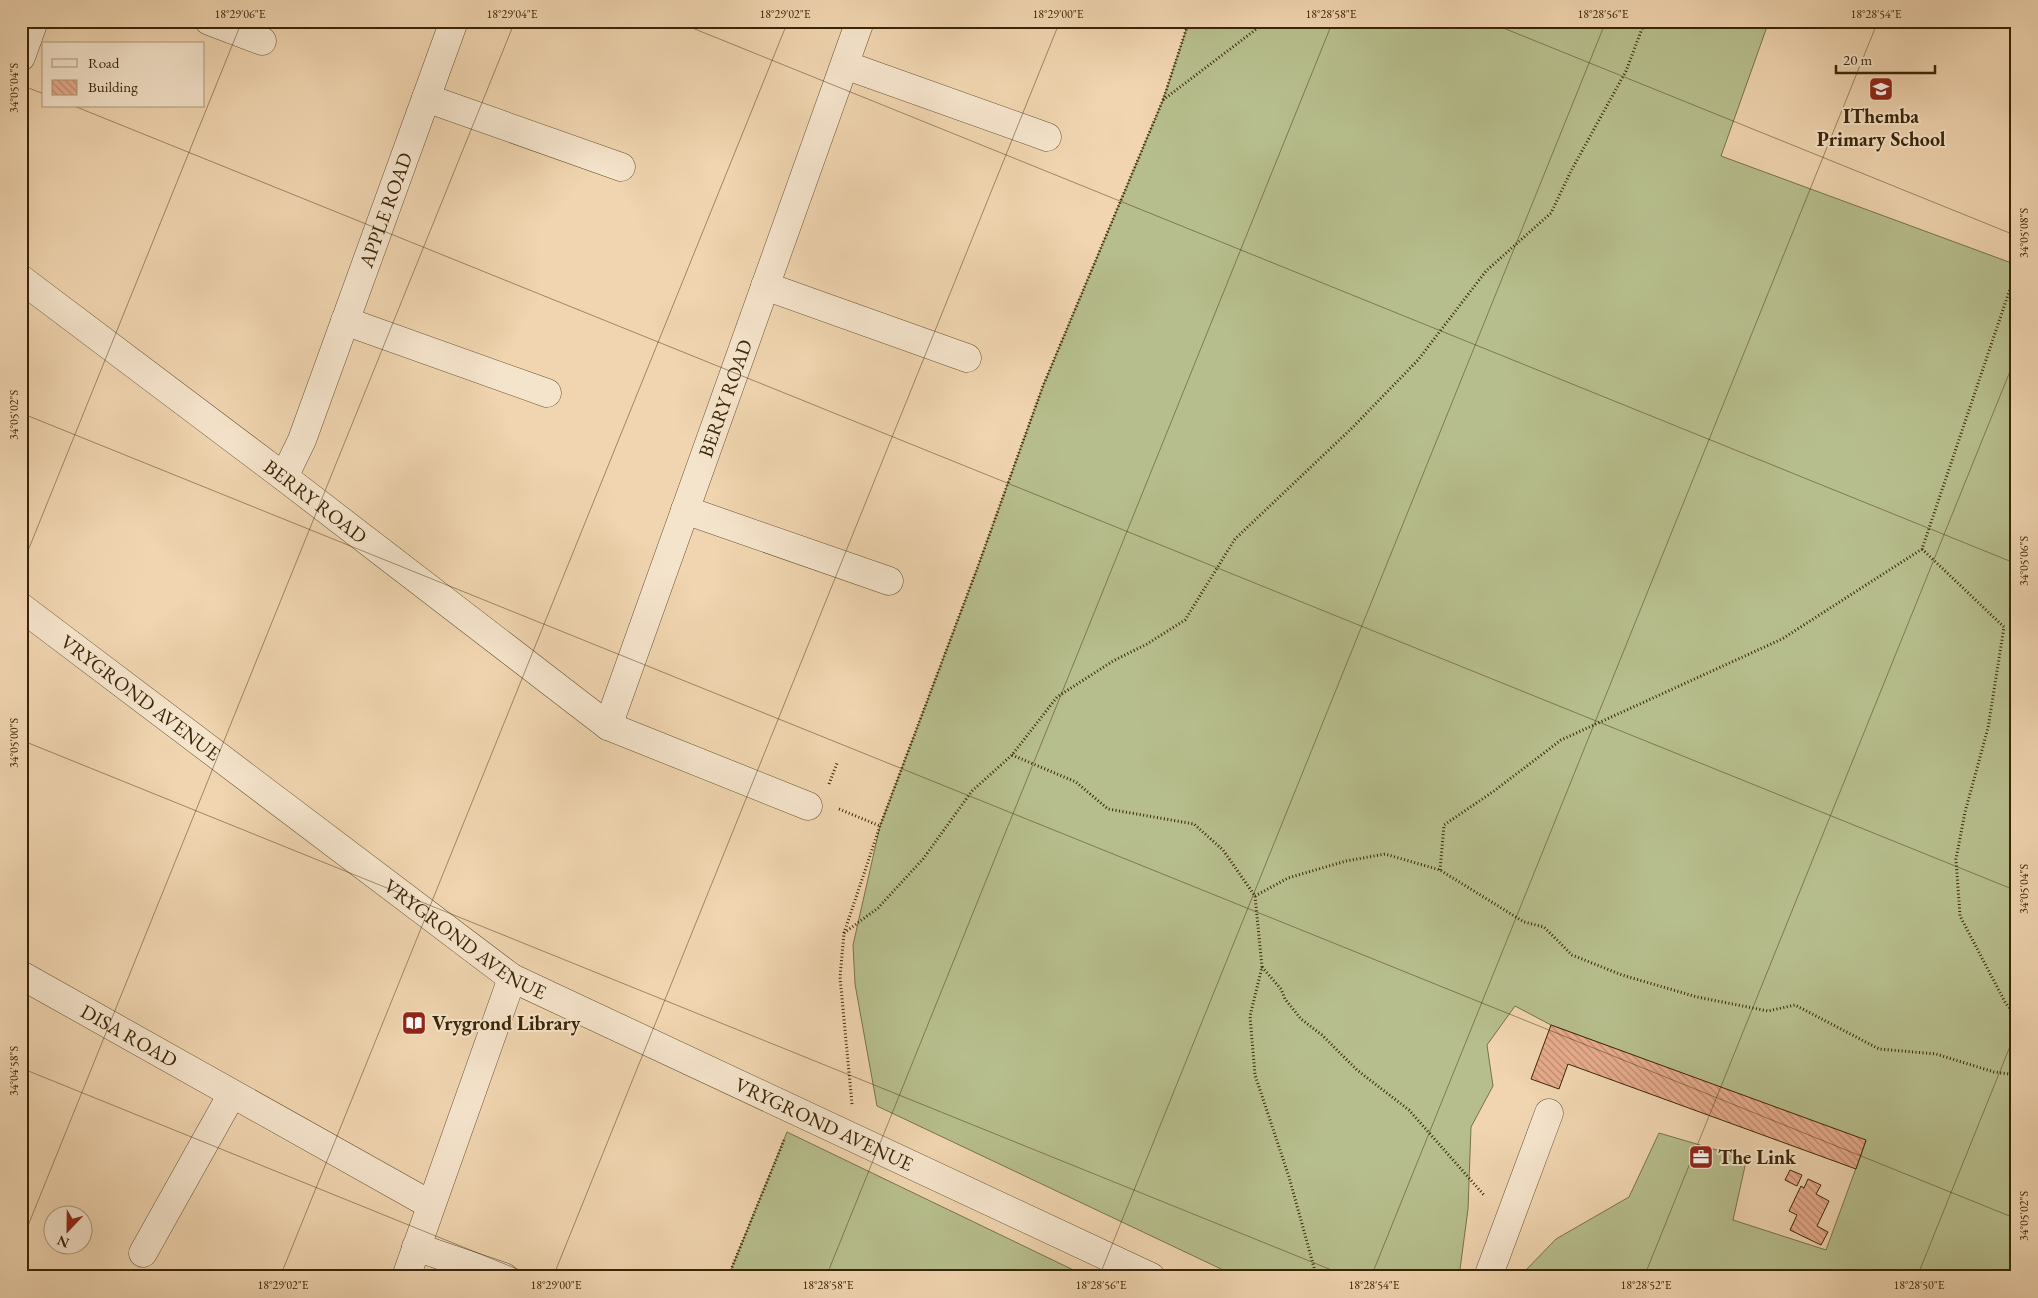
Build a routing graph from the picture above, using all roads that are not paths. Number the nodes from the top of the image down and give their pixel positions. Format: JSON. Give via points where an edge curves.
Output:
{"nodes":[{"id":1,"x":34,"y":21,"type":"edge"},
{"id":2,"x":209,"y":21,"type":"edge"},
{"id":3,"x":454,"y":21,"type":"edge"},
{"id":4,"x":860,"y":21,"type":"edge"},
{"id":5,"x":262,"y":41,"type":"dead end"},
{"id":6,"x":21,"y":57,"type":"edge"},
{"id":7,"x":845,"y":65,"type":"junction"},
{"id":8,"x":426,"y":98,"type":"junction"},
{"id":9,"x":1047,"y":137,"type":"dead end"},
{"id":10,"x":621,"y":167,"type":"dead end"},
{"id":11,"x":21,"y":279,"type":"edge"},
{"id":12,"x":766,"y":286,"type":"junction"},
{"id":13,"x":345,"y":321,"type":"junction"},
{"id":14,"x":967,"y":358,"type":"dead end"},
{"id":15,"x":547,"y":393,"type":"dead end"},
{"id":16,"x":284,"y":477,"type":"junction"},
{"id":17,"x":685,"y":510,"type":"junction"},
{"id":18,"x":889,"y":581,"type":"dead end"},
{"id":19,"x":21,"y":607,"type":"edge"},
{"id":20,"x":608,"y":726,"type":"junction"},
{"id":21,"x":808,"y":806,"type":"dead end"},
{"id":22,"x":512,"y":978,"type":"junction"},
{"id":23,"x":23,"y":980,"type":"edge"},
{"id":24,"x":232,"y":1094,"type":"junction"},
{"id":25,"x":1549,"y":1113,"type":"dead end"},
{"id":26,"x":431,"y":1205,"type":"junction"},
{"id":27,"x":416,"y":1247,"type":"junction"},
{"id":28,"x":143,"y":1253,"type":"dead end"},
{"id":29,"x":406,"y":1277,"type":"edge"},
{"id":30,"x":504,"y":1277,"type":"edge"},
{"id":31,"x":1151,"y":1277,"type":"edge"},
{"id":32,"x":1488,"y":1277,"type":"edge"}],
"edges":[{"from":1,"to":6,"type":"street"},
{"from":2,"to":5,"type":"street"},
{"from":3,"to":8,"type":"street","name":"APPLE ROAD"},
{"from":4,"to":7,"type":"street","name":"BERRY ROAD"},
{"from":7,"to":9,"type":"street"},
{"from":7,"to":12,"type":"street","name":"BERRY ROAD"},
{"from":8,"to":10,"type":"street"},
{"from":8,"to":13,"type":"street","name":"APPLE ROAD"},
{"from":11,"to":16,"type":"street","name":"BERRY ROAD"},
{"from":12,"to":14,"type":"street"},
{"from":12,"to":17,"type":"street","name":"BERRY ROAD"},
{"from":13,"to":15,"type":"street"},
{"from":13,"to":16,"type":"street","name":"APPLE ROAD","via":[[302,440]]},
{"from":16,"to":20,"type":"street","name":"BERRY ROAD"},
{"from":17,"to":18,"type":"street"},
{"from":17,"to":20,"type":"street","name":"BERRY ROAD"},
{"from":19,"to":22,"type":"street","name":"VRYGROND AVENUE"},
{"from":20,"to":21,"type":"street","name":"BERRY ROAD"},
{"from":22,"to":26,"type":"street"},
{"from":22,"to":31,"type":"street","name":"VRYGROND AVENUE"},
{"from":23,"to":24,"type":"street","name":"DISA ROAD"},
{"from":24,"to":26,"type":"street","name":"DISA ROAD"},
{"from":24,"to":28,"type":"street"},
{"from":25,"to":32,"type":"street"},
{"from":26,"to":27,"type":"street"},
{"from":27,"to":29,"type":"street"},
{"from":27,"to":30,"type":"street"}]}
